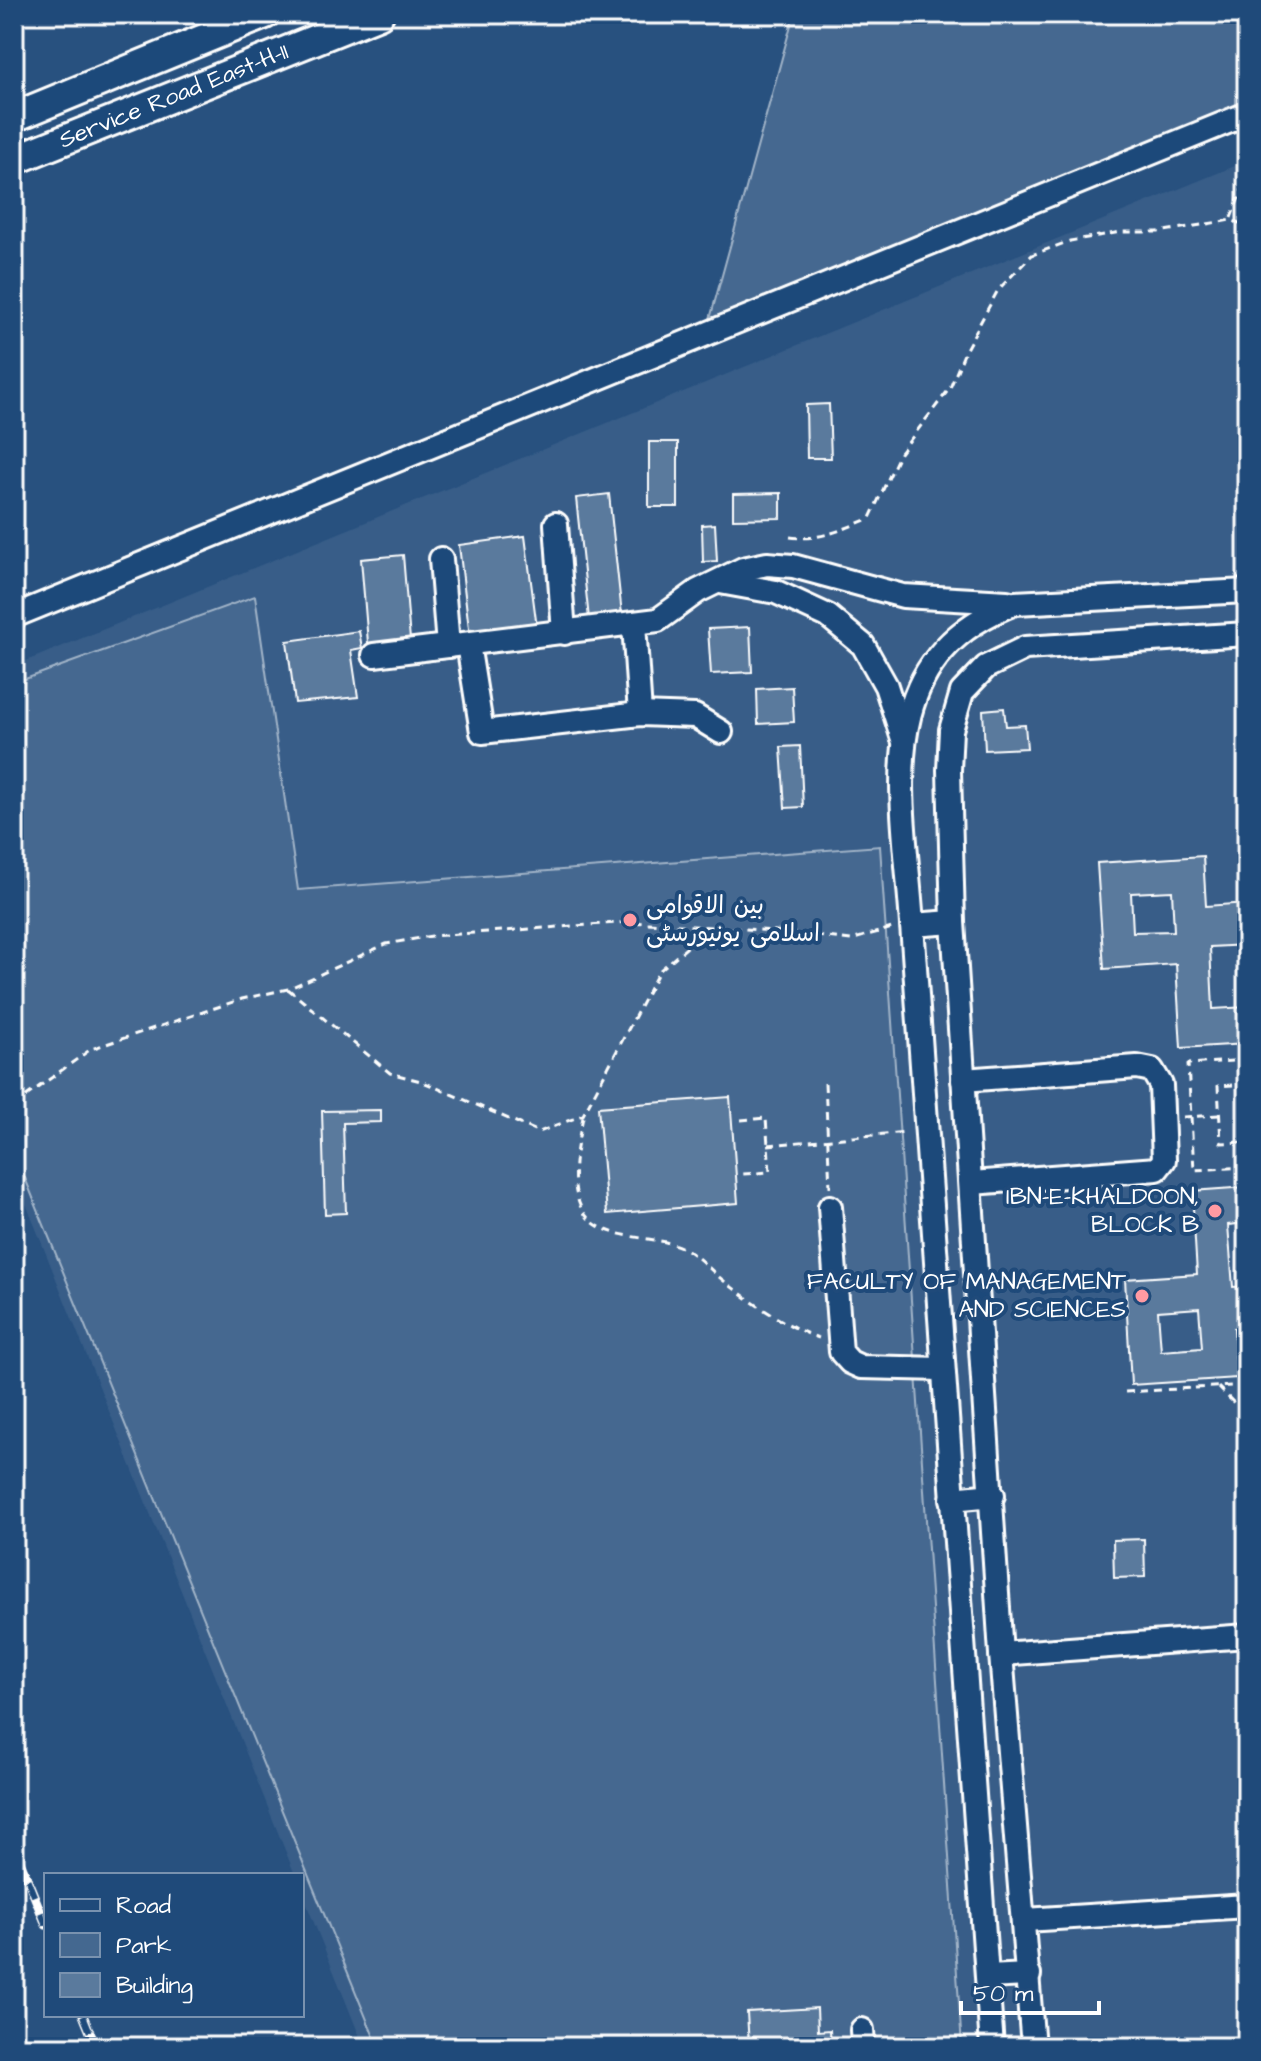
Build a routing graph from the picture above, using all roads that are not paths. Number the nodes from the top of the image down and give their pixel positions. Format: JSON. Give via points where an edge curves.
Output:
{"nodes":[{"id":1,"x":265,"y":14,"type":"edge"},
{"id":2,"x":379,"y":14,"type":"edge"},
{"id":3,"x":1247,"y":114,"type":"edge"},
{"id":4,"x":14,"y":117,"type":"edge"},
{"id":5,"x":14,"y":160,"type":"edge"},
{"id":6,"x":556,"y":524,"type":"dead end"},
{"id":7,"x":441,"y":559,"type":"dead end"},
{"id":8,"x":720,"y":582,"type":"junction"},
{"id":9,"x":1247,"y":591,"type":"edge"},
{"id":10,"x":1015,"y":603,"type":"junction"},
{"id":11,"x":14,"y":616,"type":"edge"},
{"id":12,"x":634,"y":624,"type":"junction"},
{"id":13,"x":564,"y":633,"type":"junction"},
{"id":14,"x":1247,"y":634,"type":"edge"},
{"id":15,"x":458,"y":645,"type":"junction"},
{"id":16,"x":374,"y":655,"type":"dead end"},
{"id":17,"x":640,"y":714,"type":"junction"},
{"id":18,"x":721,"y":732,"type":"dead end"},
{"id":19,"x":903,"y":739,"type":"junction"},
{"id":20,"x":953,"y":922,"type":"junction"},
{"id":21,"x":912,"y":925,"type":"junction"},
{"id":22,"x":963,"y":1080,"type":"junction"},
{"id":23,"x":972,"y":1183,"type":"junction"},
{"id":24,"x":830,"y":1207,"type":"road end"},
{"id":25,"x":942,"y":1369,"type":"junction"},
{"id":26,"x":993,"y":1495,"type":"junction"},
{"id":27,"x":952,"y":1499,"type":"junction"},
{"id":28,"x":1247,"y":1636,"type":"edge"},
{"id":29,"x":1001,"y":1654,"type":"junction"},
{"id":30,"x":1247,"y":1906,"type":"edge"},
{"id":31,"x":1025,"y":1920,"type":"junction"},
{"id":32,"x":1029,"y":1975,"type":"junction"},
{"id":33,"x":988,"y":1977,"type":"junction"},
{"id":34,"x":992,"y":2046,"type":"edge"},
{"id":35,"x":984,"y":2047,"type":"edge"},
{"id":36,"x":1033,"y":2047,"type":"edge"}],
"edges":[{"from":1,"to":4,"type":"main road","name":"Service Road East-H-11"},
{"from":2,"to":5,"type":"main road","name":"Service Road East-H-11"},
{"from":3,"to":11,"type":"street"},
{"from":6,"to":13,"type":"street"},
{"from":7,"to":15,"type":"street"},
{"from":8,"to":10,"type":"street","via":[[767,564],[793,566],[903,596]]},
{"from":8,"to":12,"type":"street","via":[[658,620]]},
{"from":8,"to":19,"type":"street","via":[[776,592],[828,616],[863,645],[886,686]]},
{"from":9,"to":10,"type":"street"},
{"from":10,"to":19,"type":"street","via":[[959,631],[927,667]]},
{"from":12,"to":13,"type":"street"},
{"from":12,"to":17,"type":"street"},
{"from":13,"to":15,"type":"street"},
{"from":14,"to":20,"type":"street","via":[[1025,648],[986,667],[962,692],[951,730]]},
{"from":15,"to":16,"type":"street"},
{"from":15,"to":17,"type":"street","via":[[482,732]]},
{"from":17,"to":18,"type":"street","via":[[695,716]]},
{"from":19,"to":21,"type":"street"},
{"from":20,"to":21,"type":"street"},
{"from":20,"to":22,"type":"street"},
{"from":21,"to":25,"type":"street"},
{"from":22,"to":23,"type":"street"},
{"from":22,"to":23,"type":"street","via":[[1146,1067],[1161,1085],[1164,1160],[1151,1171]]},
{"from":23,"to":26,"type":"street"},
{"from":24,"to":25,"type":"street","via":[[841,1352],[861,1367]]},
{"from":25,"to":27,"type":"street"},
{"from":26,"to":27,"type":"street"},
{"from":26,"to":29,"type":"street"},
{"from":27,"to":33,"type":"street"},
{"from":28,"to":29,"type":"street"},
{"from":29,"to":31,"type":"street"},
{"from":30,"to":31,"type":"street"},
{"from":31,"to":32,"type":"street"},
{"from":32,"to":33,"type":"street"},
{"from":32,"to":36,"type":"street"},
{"from":33,"to":34,"type":"street"},
{"from":34,"to":35,"type":"street"}]}
